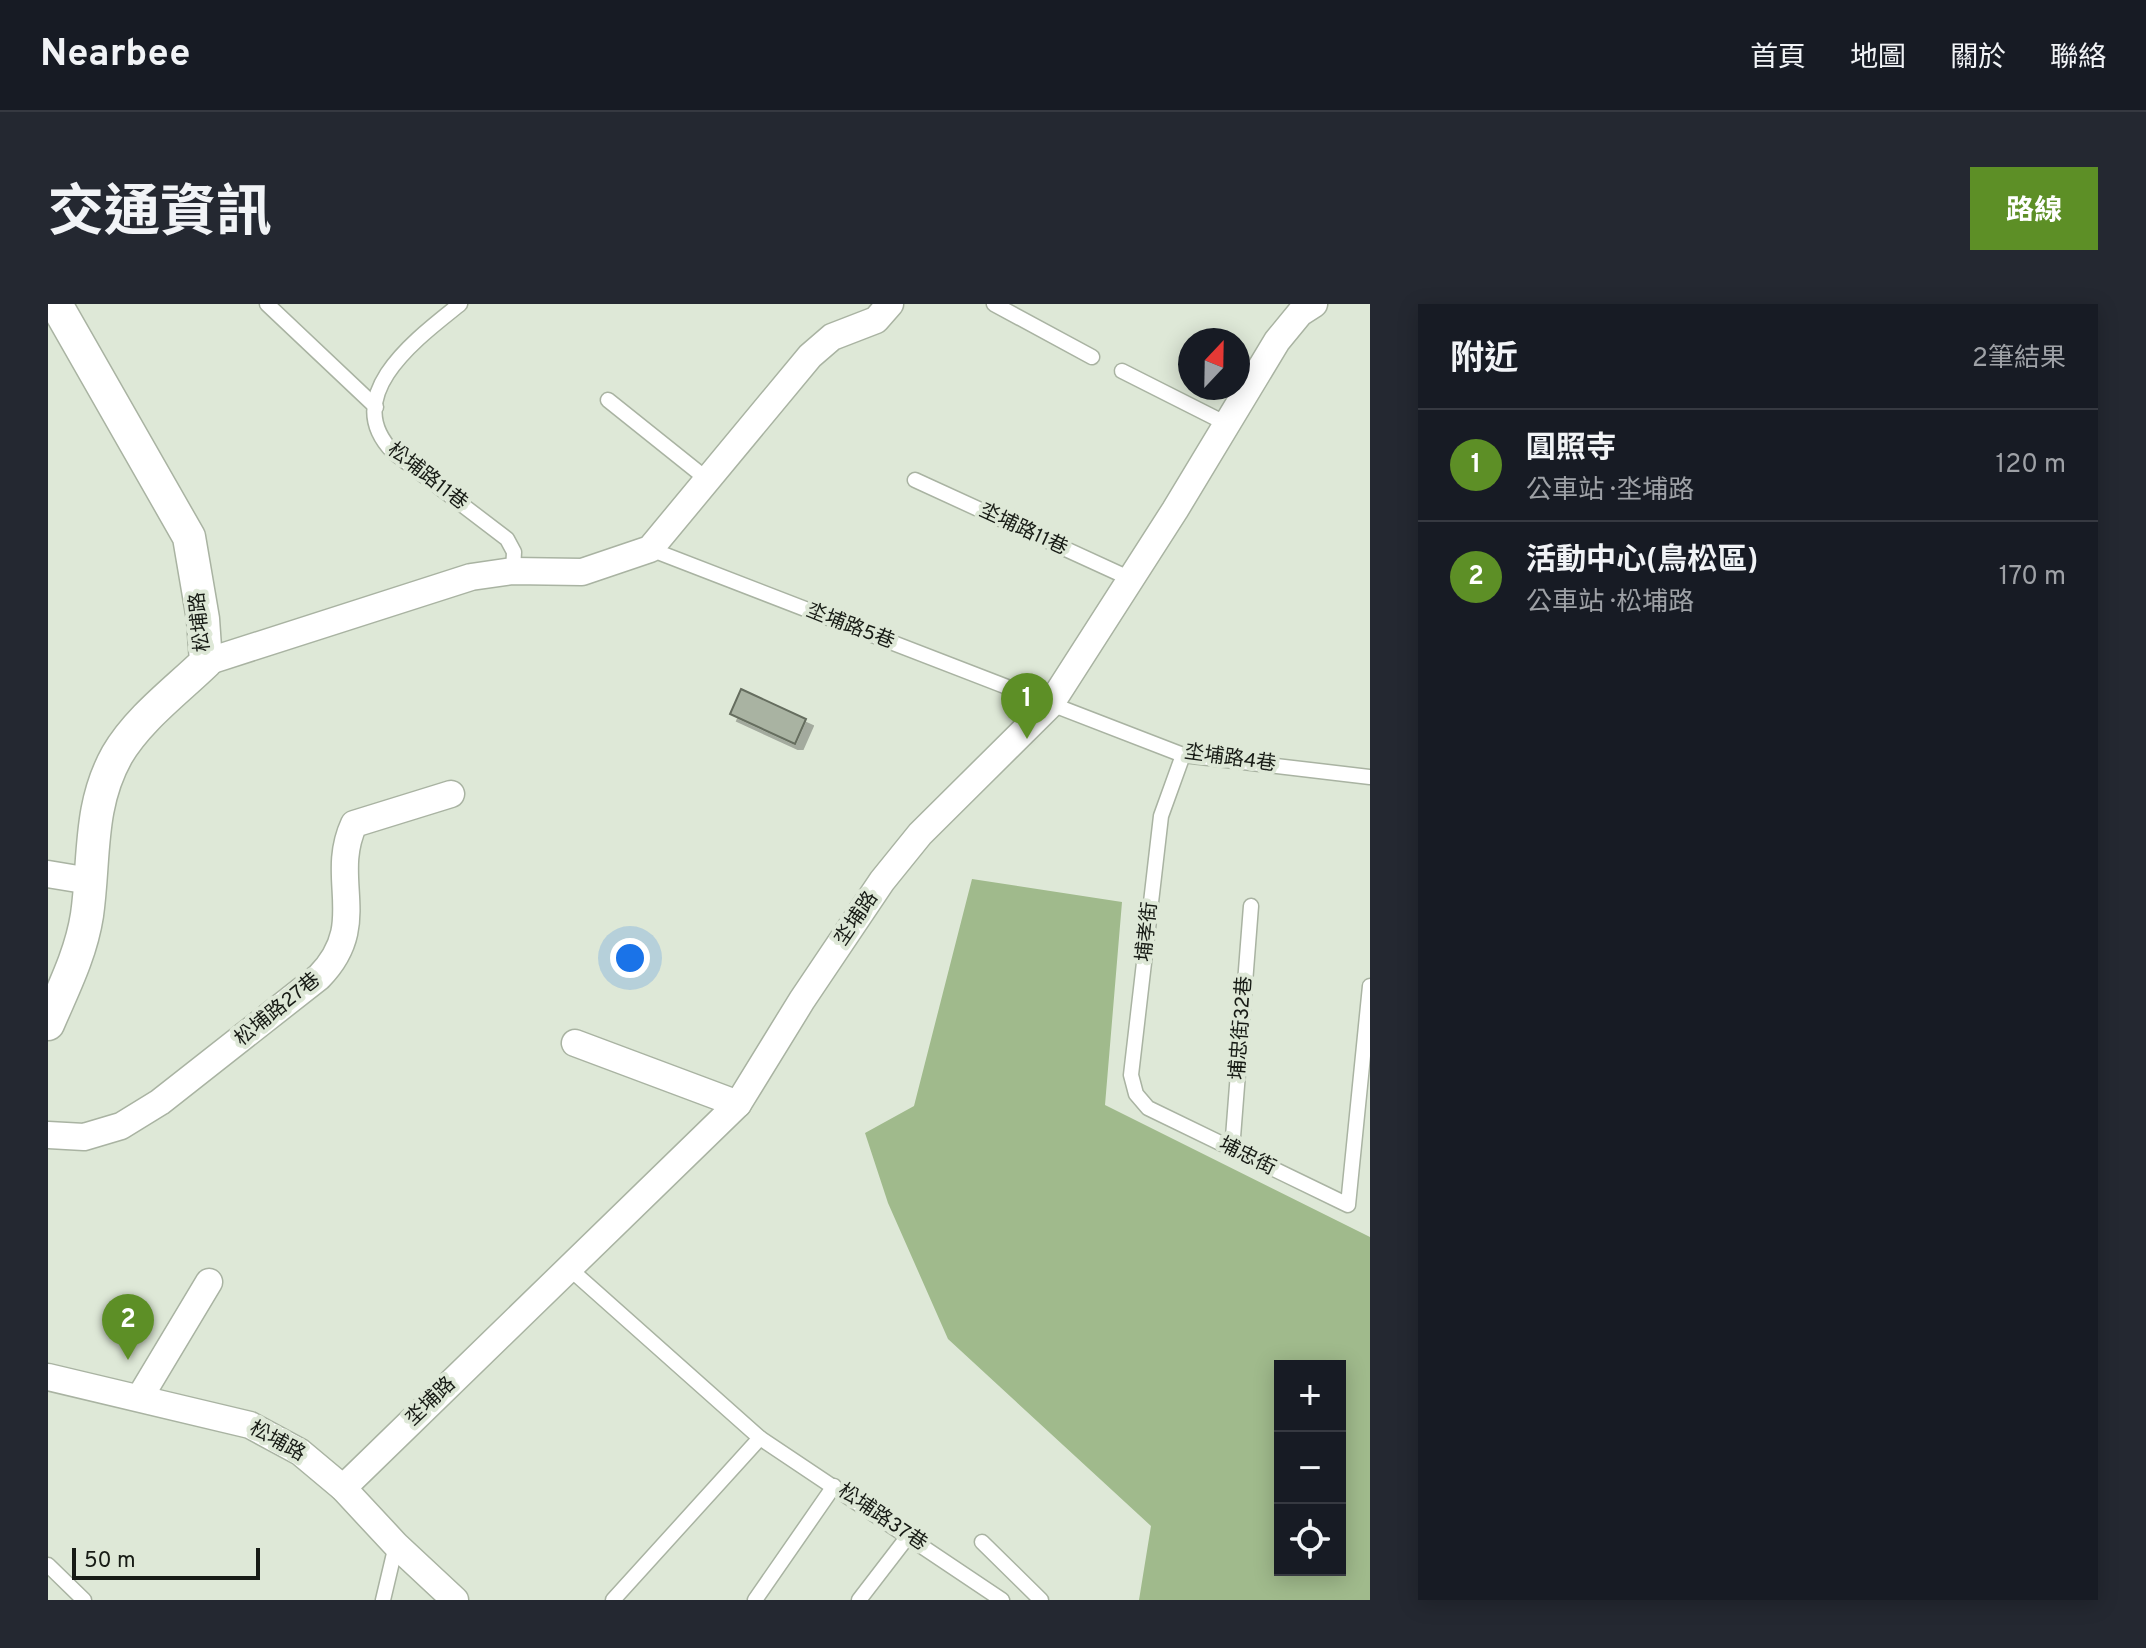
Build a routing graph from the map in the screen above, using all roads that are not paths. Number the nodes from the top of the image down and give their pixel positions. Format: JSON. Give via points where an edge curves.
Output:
{"nodes":[{"id":1,"x":56,"y":304,"type":"edge"},
{"id":2,"x":267,"y":304,"type":"edge"},
{"id":3,"x":460,"y":304,"type":"edge"},
{"id":4,"x":890,"y":304,"type":"edge"},
{"id":5,"x":994,"y":304,"type":"edge"},
{"id":6,"x":1314,"y":304,"type":"edge"},
{"id":7,"x":1092,"y":357,"type":"dead end"},
{"id":8,"x":1122,"y":371,"type":"dead end"},
{"id":9,"x":608,"y":400,"type":"dead end"},
{"id":10,"x":376,"y":407,"type":"junction"},
{"id":11,"x":1227,"y":424,"type":"junction"},
{"id":12,"x":708,"y":480,"type":"junction"},
{"id":13,"x":915,"y":480,"type":"dead end"},
{"id":14,"x":650,"y":549,"type":"junction"},
{"id":15,"x":513,"y":571,"type":"junction"},
{"id":16,"x":1131,"y":579,"type":"junction"},
{"id":17,"x":206,"y":662,"type":"junction"},
{"id":18,"x":1050,"y":705,"type":"junction"},
{"id":19,"x":1183,"y":755,"type":"junction"},
{"id":20,"x":1370,"y":777,"type":"edge"},
{"id":21,"x":451,"y":794,"type":"dead end"},
{"id":22,"x":48,"y":874,"type":"edge"},
{"id":23,"x":90,"y":881,"type":"junction"},
{"id":24,"x":1251,"y":906,"type":"dead end"},
{"id":25,"x":1370,"y":986,"type":"edge"},
{"id":26,"x":48,"y":1024,"type":"edge"},
{"id":27,"x":575,"y":1043,"type":"dead end"},
{"id":28,"x":738,"y":1104,"type":"junction"},
{"id":29,"x":1148,"y":1108,"type":"joint"},
{"id":30,"x":48,"y":1135,"type":"edge"},
{"id":31,"x":1232,"y":1150,"type":"junction"},
{"id":32,"x":570,"y":1269,"type":"junction"},
{"id":33,"x":209,"y":1282,"type":"dead end"},
{"id":34,"x":48,"y":1377,"type":"edge"},
{"id":35,"x":140,"y":1397,"type":"junction"},
{"id":36,"x":760,"y":1438,"type":"junction"},
{"id":37,"x":834,"y":1486,"type":"junction"},
{"id":38,"x":343,"y":1488,"type":"junction"},
{"id":39,"x":909,"y":1535,"type":"junction"},
{"id":40,"x":982,"y":1542,"type":"dead end"},
{"id":41,"x":396,"y":1545,"type":"junction"},
{"id":42,"x":48,"y":1565,"type":"edge"},
{"id":43,"x":84,"y":1600,"type":"edge"},
{"id":44,"x":383,"y":1600,"type":"edge"},
{"id":45,"x":455,"y":1600,"type":"edge"},
{"id":46,"x":613,"y":1600,"type":"edge"},
{"id":47,"x":755,"y":1600,"type":"edge"},
{"id":48,"x":859,"y":1600,"type":"edge"},
{"id":49,"x":1002,"y":1600,"type":"edge"},
{"id":50,"x":1041,"y":1600,"type":"edge"}],
"edges":[{"from":1,"to":17,"type":"street","name":"松埔路","via":[[189,537]]},
{"from":2,"to":10,"type":"lane"},
{"from":3,"to":10,"type":"lane","via":[[401,352],[384,377]]},
{"from":4,"to":12,"type":"street","via":[[876,320],[832,337],[810,356]]},
{"from":5,"to":7,"type":"lane"},
{"from":6,"to":11,"type":"street","name":"坔埔路","via":[[1277,341]]},
{"from":8,"to":11,"type":"lane"},
{"from":9,"to":12,"type":"lane"},
{"from":10,"to":15,"type":"lane","name":"松埔路11巷","via":[[381,439],[507,539],[514,552]]},
{"from":11,"to":16,"type":"street","name":"坔埔路"},
{"from":12,"to":14,"type":"street"},
{"from":13,"to":16,"type":"lane","name":"坔埔路11巷"},
{"from":14,"to":15,"type":"street","via":[[582,572]]},
{"from":14,"to":18,"type":"lane","name":"坔埔路5巷"},
{"from":15,"to":17,"type":"street","via":[[399,598]]},
{"from":16,"to":18,"type":"street","name":"坔埔路"},
{"from":17,"to":23,"type":"street","name":"松埔路","via":[[144,720],[118,754],[99,797]]},
{"from":18,"to":19,"type":"lane","name":"坔埔路4巷"},
{"from":18,"to":28,"type":"street","name":"坔埔路","via":[[920,834],[802,1000]]},
{"from":19,"to":20,"type":"lane","name":"坔埔路4巷"},
{"from":19,"to":29,"type":"lane","name":"埔孝街","via":[[1161,816],[1131,1075],[1136,1094]]},
{"from":21,"to":30,"type":"street","name":"松埔路27巷","via":[[354,824],[343,850],[346,936],[319,977],[173,1092],[121,1126],[84,1137]]},
{"from":22,"to":23,"type":"street"},
{"from":23,"to":26,"type":"street","name":"松埔路","via":[[75,962]]},
{"from":24,"to":31,"type":"lane","name":"埔忠街32巷"},
{"from":25,"to":31,"type":"lane","name":"埔忠街","via":[[1348,1205]]},
{"from":27,"to":28,"type":"street"},
{"from":28,"to":32,"type":"street","name":"坔埔路"},
{"from":29,"to":31,"type":"lane","name":"埔忠街"},
{"from":32,"to":36,"type":"lane","name":"松埔路37巷"},
{"from":32,"to":38,"type":"street","name":"坔埔路"},
{"from":33,"to":35,"type":"street"},
{"from":34,"to":35,"type":"street","name":"松埔路"},
{"from":35,"to":38,"type":"street","name":"松埔路","via":[[250,1425],[300,1452]]},
{"from":36,"to":37,"type":"lane","name":"松埔路37巷"},
{"from":36,"to":46,"type":"lane"},
{"from":37,"to":39,"type":"lane","name":"松埔路37巷"},
{"from":37,"to":47,"type":"lane"},
{"from":38,"to":41,"type":"street","name":"松埔路"},
{"from":39,"to":48,"type":"lane"},
{"from":39,"to":49,"type":"lane","name":"松埔路37巷"},
{"from":40,"to":50,"type":"lane"},
{"from":41,"to":44,"type":"lane"},
{"from":41,"to":45,"type":"street","name":"松埔路"},
{"from":42,"to":43,"type":"lane"}]}
